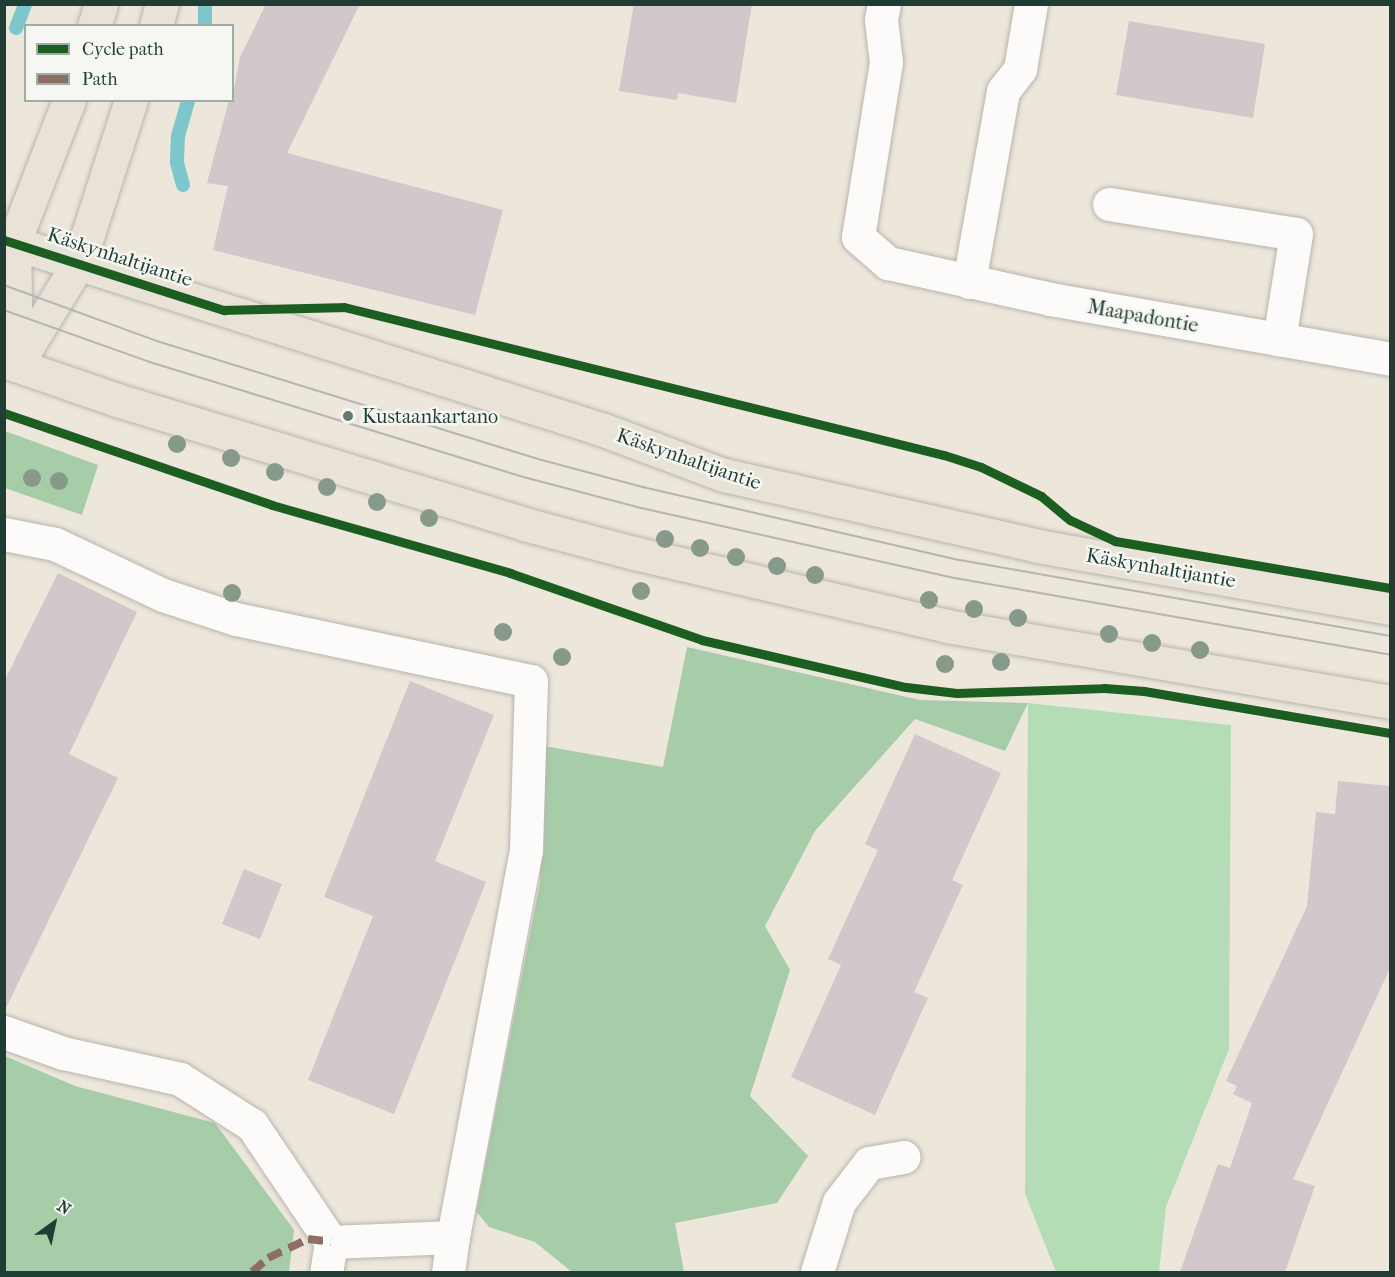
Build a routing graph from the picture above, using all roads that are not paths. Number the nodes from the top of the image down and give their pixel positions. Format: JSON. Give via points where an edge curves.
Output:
{"nodes":[{"id":1,"x":101,"y":4,"type":"edge"},
{"id":2,"x":162,"y":4,"type":"edge"},
{"id":3,"x":884,"y":4,"type":"edge"},
{"id":4,"x":1031,"y":4,"type":"edge"},
{"id":5,"x":95,"y":24,"type":"edge"},
{"id":6,"x":157,"y":24,"type":"edge"},
{"id":7,"x":68,"y":102,"type":"edge"},
{"id":8,"x":130,"y":102,"type":"edge"},
{"id":9,"x":1109,"y":204,"type":"dead end"},
{"id":10,"x":9,"y":241,"type":"edge"},
{"id":11,"x":79,"y":262,"type":"junction"},
{"id":12,"x":969,"y":282,"type":"junction"},
{"id":13,"x":1279,"y":340,"type":"junction"},
{"id":14,"x":1390,"y":359,"type":"edge"},
{"id":15,"x":10,"y":363,"type":"edge"},
{"id":16,"x":4,"y":534,"type":"edge"},
{"id":17,"x":1390,"y":608,"type":"edge"},
{"id":18,"x":1390,"y":702,"type":"edge"},
{"id":19,"x":4,"y":1032,"type":"edge"},
{"id":20,"x":903,"y":1157,"type":"dead end"},
{"id":21,"x":453,"y":1237,"type":"junction"},
{"id":22,"x":328,"y":1257,"type":"edge"},
{"id":23,"x":448,"y":1272,"type":"edge"},
{"id":24,"x":817,"y":1272,"type":"edge"}],
"edges":[{"from":1,"to":5,"type":"main road"},
{"from":2,"to":6,"type":"main road"},
{"from":3,"to":12,"type":"street","name":"Maapadontie","via":[[881,20],[886,62],[858,237],[897,268]]},
{"from":4,"to":12,"type":"street","via":[[1020,69],[1003,91]]},
{"from":7,"to":10,"type":"main road"},
{"from":8,"to":11,"type":"main road"},
{"from":9,"to":13,"type":"street","via":[[1296,234]]},
{"from":10,"to":11,"type":"main road","name":"Käskynhaltijantie"},
{"from":10,"to":15,"type":"main road"},
{"from":11,"to":15,"type":"main road"},
{"from":11,"to":17,"type":"main road","name":"Käskynhaltijantie","via":[[604,430],[724,475],[1038,546]]},
{"from":12,"to":13,"type":"street","name":"Maapadontie"},
{"from":13,"to":14,"type":"street","name":"Maapadontie"},
{"from":15,"to":18,"type":"main road","via":[[117,400],[524,524],[634,553],[946,626]]},
{"from":16,"to":21,"type":"street","via":[[55,544],[163,596],[237,619],[531,681],[525,850]]},
{"from":19,"to":22,"type":"street","via":[[63,1053],[180,1079],[252,1125]]},
{"from":20,"to":24,"type":"street","via":[[868,1163],[839,1202]]},
{"from":21,"to":22,"type":"street"},
{"from":21,"to":23,"type":"street"}]}
